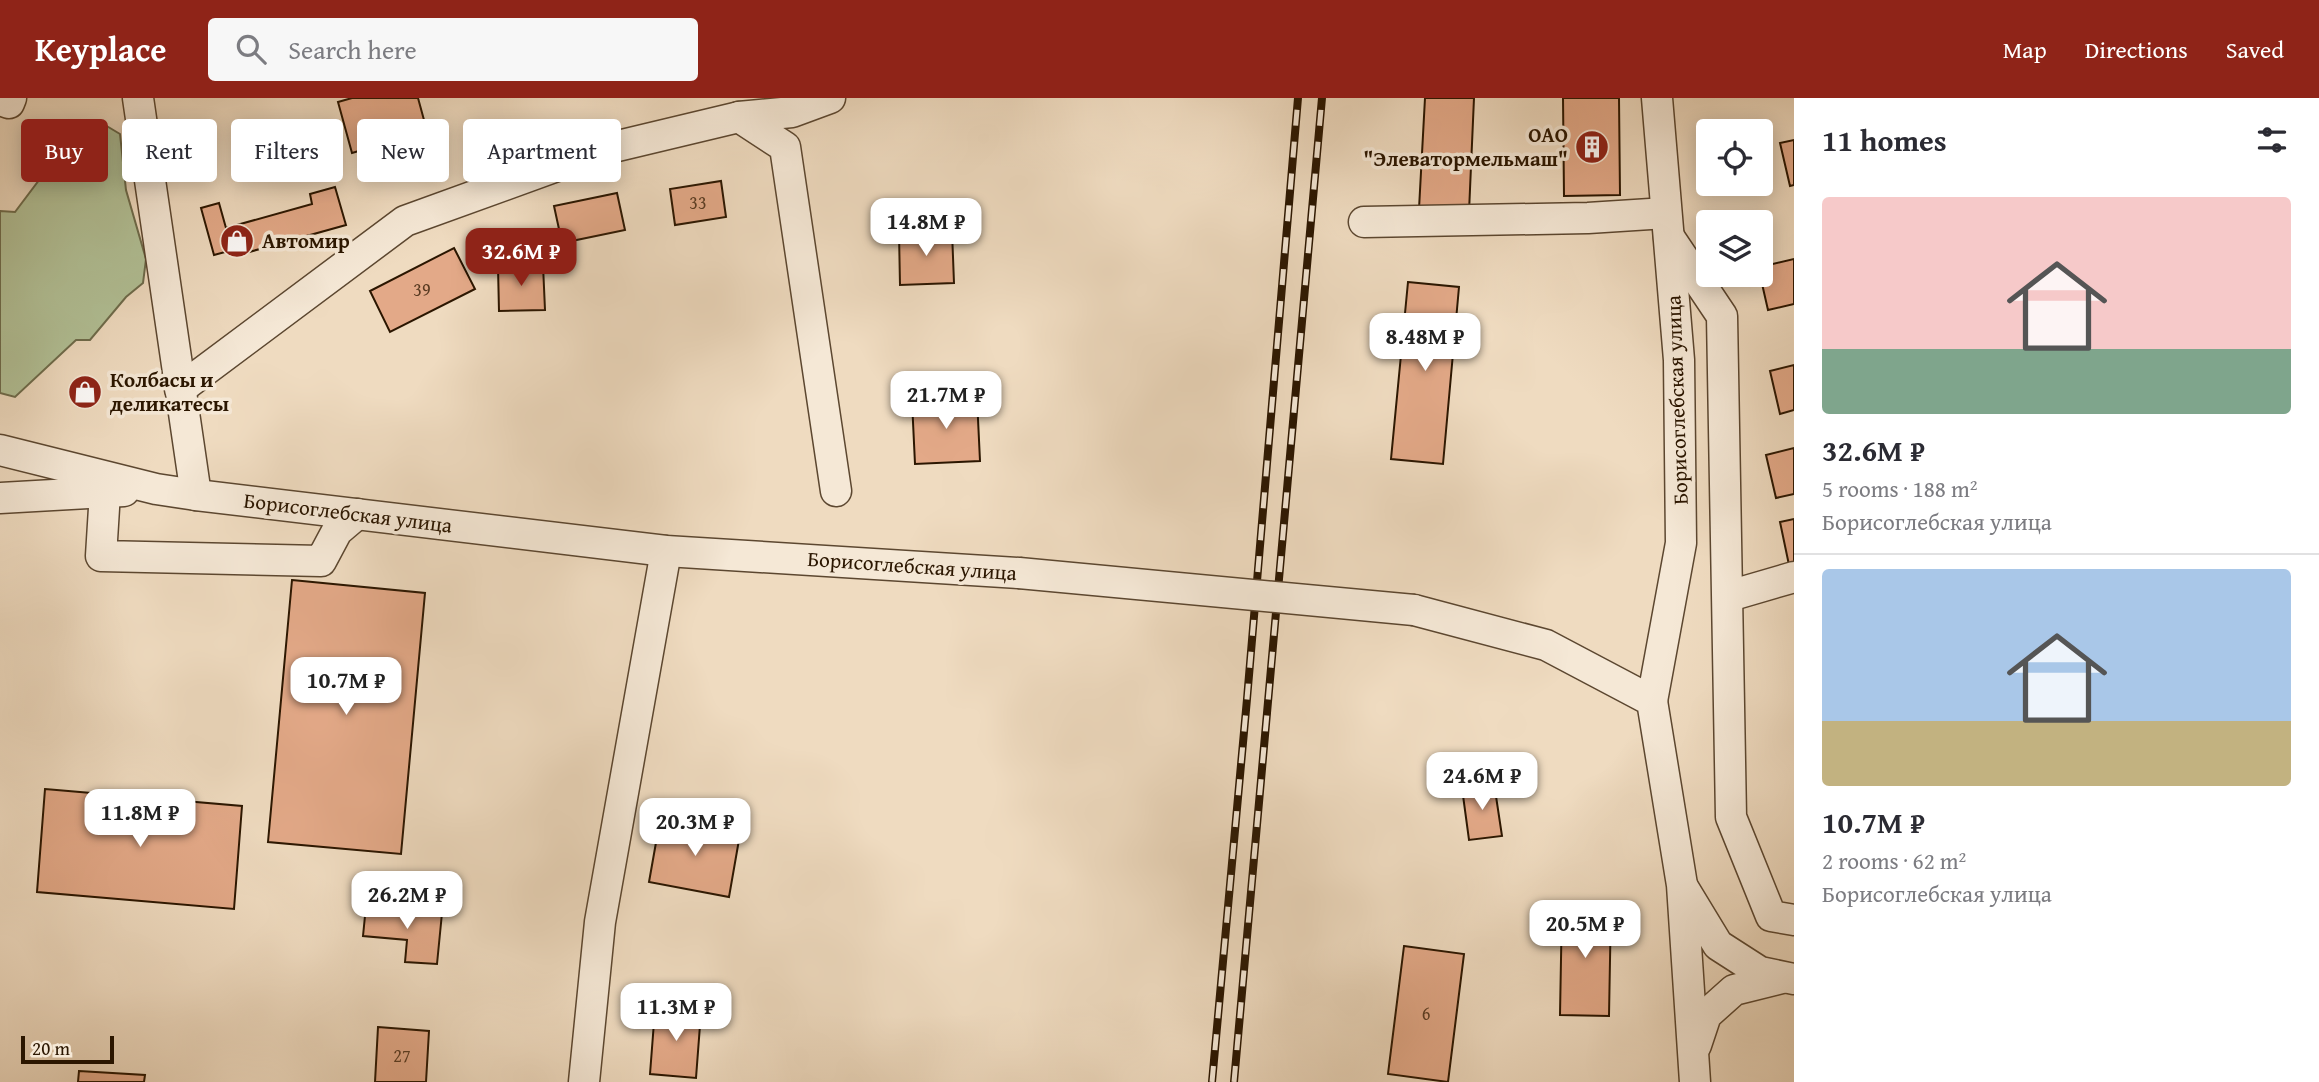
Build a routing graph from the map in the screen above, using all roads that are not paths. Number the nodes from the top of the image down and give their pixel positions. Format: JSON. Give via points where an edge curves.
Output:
{"nodes":[{"id":1,"x":11,"y":98,"type":"edge"},
{"id":2,"x":138,"y":98,"type":"edge"},
{"id":3,"x":830,"y":98,"type":"edge"},
{"id":4,"x":1657,"y":98,"type":"edge"},
{"id":5,"x":0,"y":100,"type":"edge"},
{"id":6,"x":740,"y":117,"type":"junction"},
{"id":7,"x":1364,"y":222,"type":"dead end"},
{"id":8,"x":1667,"y":225,"type":"junction"},
{"id":9,"x":180,"y":389,"type":"junction"},
{"id":10,"x":0,"y":450,"type":"edge"},
{"id":11,"x":156,"y":489,"type":"junction"},
{"id":12,"x":836,"y":491,"type":"dead end"},
{"id":13,"x":105,"y":492,"type":"junction"},
{"id":14,"x":196,"y":495,"type":"junction"},
{"id":15,"x":0,"y":498,"type":"edge"},
{"id":16,"x":357,"y":514,"type":"junction"},
{"id":17,"x":666,"y":551,"type":"junction"},
{"id":18,"x":1794,"y":577,"type":"edge"},
{"id":19,"x":1729,"y":596,"type":"junction"},
{"id":20,"x":1652,"y":701,"type":"junction"},
{"id":21,"x":1682,"y":885,"type":"junction"},
{"id":22,"x":1794,"y":920,"type":"edge"},
{"id":23,"x":1788,"y":979,"type":"edge"},
{"id":24,"x":1694,"y":1048,"type":"junction"},
{"id":25,"x":584,"y":1082,"type":"edge"},
{"id":26,"x":1695,"y":1082,"type":"edge"}],
"edges":[{"from":1,"to":5,"type":"street","via":[[9,103]]},
{"from":2,"to":9,"type":"street"},
{"from":3,"to":6,"type":"street","via":[[792,113]]},
{"from":4,"to":8,"type":"street","name":"Борисоглебская улица"},
{"from":6,"to":9,"type":"street","via":[[601,150],[405,221]]},
{"from":6,"to":12,"type":"street","via":[[785,147]]},
{"from":7,"to":8,"type":"street","via":[[1588,218]]},
{"from":8,"to":19,"type":"street","via":[[1722,316]]},
{"from":8,"to":20,"type":"street","name":"Борисоглебская улица","via":[[1679,360],[1681,543]]},
{"from":9,"to":14,"type":"street"},
{"from":10,"to":11,"type":"street"},
{"from":11,"to":13,"type":"street"},
{"from":11,"to":14,"type":"street","name":"Борисоглебская улица"},
{"from":13,"to":15,"type":"street"},
{"from":13,"to":16,"type":"street","via":[[101,556],[321,561],[337,531]]},
{"from":14,"to":16,"type":"street","name":"Борисоглебская улица"},
{"from":16,"to":17,"type":"street","name":"Борисоглебская улица"},
{"from":17,"to":20,"type":"street","name":"Борисоглебская улица","bridge":true,"via":[[1019,573],[1414,610],[1546,645]]},
{"from":17,"to":25,"type":"street","via":[[600,922]]},
{"from":18,"to":19,"type":"street"},
{"from":19,"to":22,"type":"street","via":[[1731,817],[1771,916]]},
{"from":20,"to":21,"type":"street","name":"Борисоглебская улица"},
{"from":21,"to":23,"type":"street","via":[[1718,944],[1760,972]]},
{"from":21,"to":24,"type":"street","name":"Борисоглебская улица"},
{"from":23,"to":24,"type":"street","via":[[1734,990],[1706,1015]]},
{"from":24,"to":26,"type":"street","name":"Борисоглебская улица"}]}
